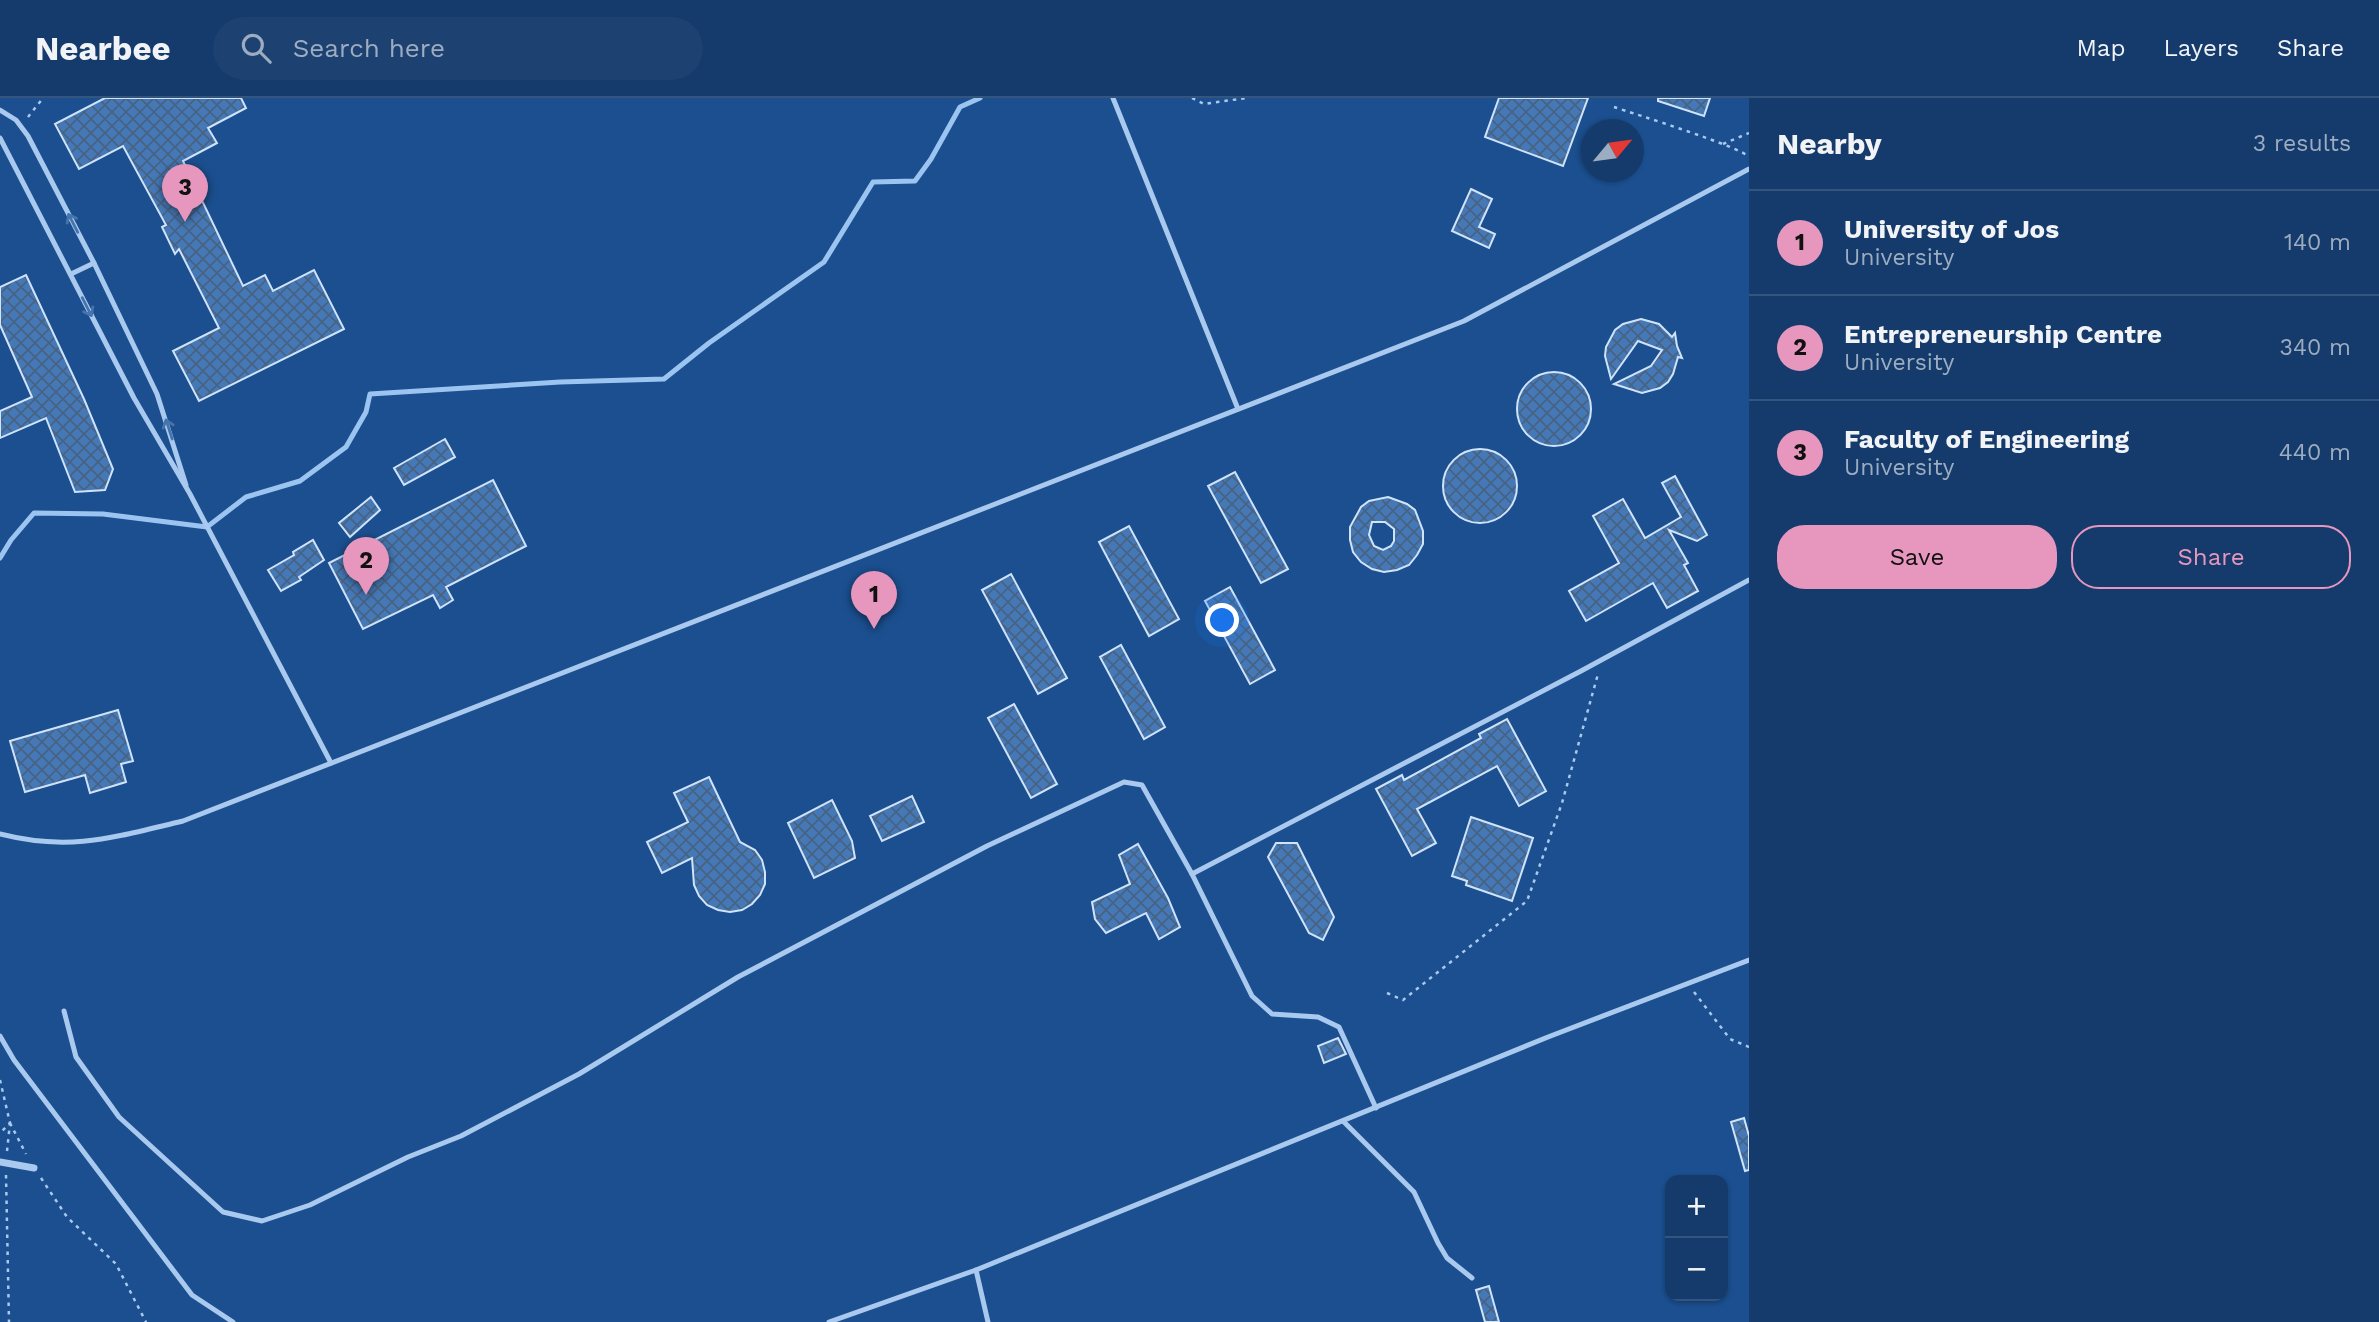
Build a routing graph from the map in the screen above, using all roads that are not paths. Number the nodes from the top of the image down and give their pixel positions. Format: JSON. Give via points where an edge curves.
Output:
{"nodes":[{"id":1,"x":1113,"y":98,"type":"edge"},
{"id":2,"x":0,"y":110,"type":"edge"},
{"id":3,"x":0,"y":138,"type":"edge"},
{"id":4,"x":1749,"y":169,"type":"edge"},
{"id":5,"x":94,"y":263,"type":"junction"},
{"id":6,"x":71,"y":275,"type":"junction"},
{"id":7,"x":1238,"y":409,"type":"junction"},
{"id":8,"x":190,"y":494,"type":"junction"},
{"id":9,"x":1749,"y":580,"type":"edge"},
{"id":10,"x":331,"y":763,"type":"junction"},
{"id":11,"x":0,"y":834,"type":"edge"},
{"id":12,"x":1192,"y":874,"type":"junction"},
{"id":13,"x":1749,"y":960,"type":"edge"},
{"id":14,"x":64,"y":1011,"type":"dead end"},
{"id":15,"x":0,"y":1036,"type":"edge"},
{"id":16,"x":1376,"y":1108,"type":"junction"},
{"id":17,"x":1343,"y":1121,"type":"junction"},
{"id":18,"x":3,"y":1163,"type":"edge"},
{"id":19,"x":34,"y":1168,"type":"road end"},
{"id":20,"x":976,"y":1270,"type":"junction"},
{"id":21,"x":1472,"y":1278,"type":"dead end"},
{"id":22,"x":233,"y":1322,"type":"edge"},
{"id":23,"x":829,"y":1322,"type":"edge"},
{"id":24,"x":988,"y":1322,"type":"edge"}],
"edges":[{"from":1,"to":7,"type":"lane"},
{"from":5,"to":2,"type":"lane","one_way":true,"via":[[28,135]]},
{"from":3,"to":6,"type":"lane"},
{"from":4,"to":7,"type":"lane","via":[[1464,321]]},
{"from":5,"to":6,"type":"lane"},
{"from":8,"to":5,"type":"lane","one_way":true,"via":[[157,394]]},
{"from":6,"to":8,"type":"lane","one_way":true},
{"from":7,"to":10,"type":"lane"},
{"from":8,"to":10,"type":"lane"},
{"from":9,"to":12,"type":"lane"},
{"from":10,"to":11,"type":"lane","via":[[183,821],[96,842],[47,844]]},
{"from":12,"to":14,"type":"lane","via":[[1142,785],[1124,782],[987,846],[738,977],[579,1074],[461,1136],[310,1205],[262,1221],[223,1212],[120,1117],[76,1056]]},
{"from":12,"to":16,"type":"lane","via":[[1252,996],[1272,1014],[1318,1017],[1339,1027]]},
{"from":13,"to":16,"type":"lane"},
{"from":15,"to":22,"type":"lane","via":[[192,1295]]},
{"from":16,"to":17,"type":"lane"},
{"from":17,"to":20,"type":"lane"},
{"from":17,"to":21,"type":"lane","via":[[1414,1192],[1447,1258]]},
{"from":18,"to":19,"type":"street"},
{"from":20,"to":23,"type":"lane"},
{"from":20,"to":24,"type":"lane"}]}
